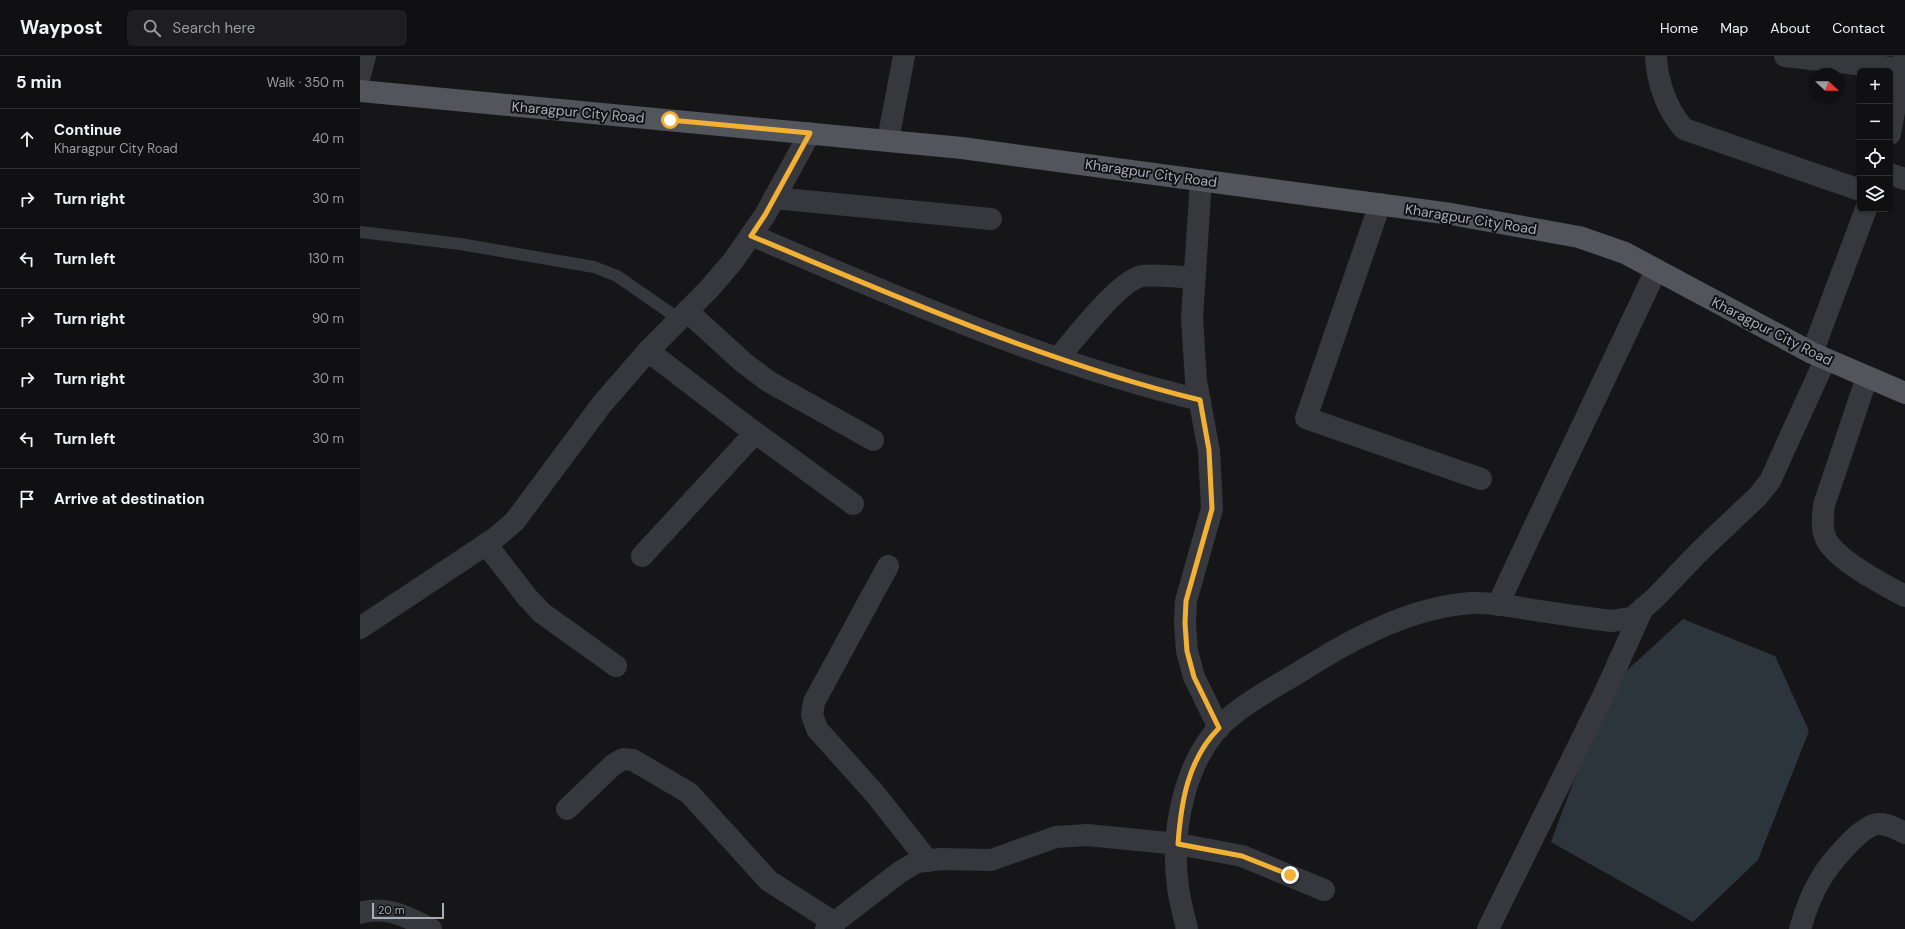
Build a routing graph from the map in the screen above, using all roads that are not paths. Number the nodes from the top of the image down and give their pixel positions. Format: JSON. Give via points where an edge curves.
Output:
{"nodes":[{"id":1,"x":365,"y":56,"type":"edge"},
{"id":2,"x":904,"y":56,"type":"edge"},
{"id":3,"x":1656,"y":56,"type":"edge"},
{"id":4,"x":1785,"y":56,"type":"edge"},
{"id":5,"x":1902,"y":63,"type":"edge"},
{"id":6,"x":360,"y":75,"type":"edge"},
{"id":7,"x":360,"y":91,"type":"edge"},
{"id":8,"x":1893,"y":116,"type":"edge"},
{"id":9,"x":810,"y":133,"type":"junction"},
{"id":10,"x":888,"y":140,"type":"junction"},
{"id":11,"x":1893,"y":175,"type":"edge"},
{"id":12,"x":1905,"y":179,"type":"edge"},
{"id":13,"x":1201,"y":180,"type":"junction"},
{"id":14,"x":1857,"y":189,"type":"edge"},
{"id":15,"x":774,"y":198,"type":"junction"},
{"id":16,"x":1380,"y":204,"type":"junction"},
{"id":17,"x":1865,"y":212,"type":"edge"},
{"id":18,"x":991,"y":219,"type":"dead end"},
{"id":19,"x":360,"y":232,"type":"edge"},
{"id":20,"x":751,"y":236,"type":"junction"},
{"id":21,"x":1656,"y":270,"type":"junction"},
{"id":22,"x":1194,"y":278,"type":"junction"},
{"id":23,"x":683,"y":315,"type":"junction"},
{"id":24,"x":648,"y":351,"type":"junction"},
{"id":25,"x":1819,"y":356,"type":"junction"},
{"id":26,"x":1058,"y":358,"type":"junction"},
{"id":27,"x":1867,"y":377,"type":"junction"},
{"id":28,"x":1905,"y":393,"type":"edge"},
{"id":29,"x":1200,"y":400,"type":"junction"},
{"id":30,"x":755,"y":433,"type":"junction"},
{"id":31,"x":873,"y":440,"type":"dead end"},
{"id":32,"x":1481,"y":479,"type":"dead end"},
{"id":33,"x":852,"y":504,"type":"dead end"},
{"id":34,"x":486,"y":544,"type":"junction"},
{"id":35,"x":642,"y":556,"type":"dead end"},
{"id":36,"x":888,"y":566,"type":"dead end"},
{"id":37,"x":1905,"y":596,"type":"edge"},
{"id":38,"x":1498,"y":605,"type":"junction"},
{"id":39,"x":1643,"y":608,"type":"junction"},
{"id":40,"x":360,"y":628,"type":"edge"},
{"id":41,"x":616,"y":666,"type":"dead end"},
{"id":42,"x":1219,"y":728,"type":"junction"},
{"id":43,"x":567,"y":809,"type":"dead end"},
{"id":44,"x":1905,"y":833,"type":"edge"},
{"id":45,"x":1178,"y":844,"type":"junction"},
{"id":46,"x":928,"y":861,"type":"junction"},
{"id":47,"x":1324,"y":890,"type":"dead end"},
{"id":48,"x":360,"y":913,"type":"edge"},
{"id":49,"x":403,"y":923,"type":"edge"},
{"id":50,"x":831,"y":926,"type":"edge"},
{"id":51,"x":430,"y":929,"type":"edge"},
{"id":52,"x":1187,"y":929,"type":"edge"},
{"id":53,"x":1488,"y":929,"type":"edge"},
{"id":54,"x":1800,"y":929,"type":"edge"}],
"edges":[{"from":1,"to":6,"type":"street"},
{"from":2,"to":10,"type":"street"},
{"from":3,"to":14,"type":"street","via":[[1662,89],[1677,121],[1684,129]]},
{"from":4,"to":5,"type":"street"},
{"from":5,"to":8,"type":"street"},
{"from":7,"to":9,"type":"main road","name":"Kharagpur City Road"},
{"from":9,"to":10,"type":"main road","name":"Kharagpur City Road"},
{"from":9,"to":15,"type":"street"},
{"from":10,"to":13,"type":"main road","name":"Kharagpur City Road"},
{"from":11,"to":12,"type":"street"},
{"from":13,"to":16,"type":"main road","name":"Kharagpur City Road"},
{"from":13,"to":22,"type":"street"},
{"from":15,"to":18,"type":"street"},
{"from":15,"to":20,"type":"street"},
{"from":16,"to":21,"type":"main road","name":"Kharagpur City Road","via":[[1580,237],[1625,253]]},
{"from":16,"to":32,"type":"street","via":[[1306,418]]},
{"from":17,"to":25,"type":"street"},
{"from":19,"to":23,"type":"lane","via":[[460,244],[594,267],[617,276]]},
{"from":20,"to":23,"type":"street","via":[[733,261]]},
{"from":20,"to":26,"type":"street","via":[[940,315]]},
{"from":21,"to":25,"type":"main road","name":"Kharagpur City Road"},
{"from":21,"to":38,"type":"street","via":[[1601,389],[1549,491]]},
{"from":22,"to":26,"type":"street","via":[[1142,276],[1129,282],[1115,293]]},
{"from":22,"to":29,"type":"street","via":[[1192,318],[1196,381]]},
{"from":23,"to":24,"type":"street"},
{"from":23,"to":31,"type":"street","via":[[768,381]]},
{"from":24,"to":30,"type":"street"},
{"from":24,"to":34,"type":"street","via":[[602,404],[515,521]]},
{"from":25,"to":27,"type":"main road","name":"Kharagpur City Road"},
{"from":25,"to":39,"type":"street","via":[[1770,481],[1758,496]]},
{"from":26,"to":29,"type":"street","via":[[1125,381]]},
{"from":27,"to":28,"type":"main road","name":"Kharagpur City Road"},
{"from":27,"to":37,"type":"street","via":[[1824,505],[1822,526],[1826,540],[1838,553],[1869,576]]},
{"from":29,"to":42,"type":"street","via":[[1209,450],[1212,509],[1186,601],[1185,623],[1187,651],[1194,677]]},
{"from":30,"to":33,"type":"street"},
{"from":30,"to":35,"type":"street"},
{"from":34,"to":40,"type":"street"},
{"from":34,"to":41,"type":"street","via":[[527,597],[542,612]]},
{"from":36,"to":46,"type":"street","via":[[814,702],[812,715],[817,729],[876,795]]},
{"from":38,"to":39,"type":"street","via":[[1611,621],[1632,618]]},
{"from":38,"to":42,"type":"street","via":[[1472,603],[1437,608],[1390,624],[1349,642],[1234,713]]},
{"from":39,"to":53,"type":"street"},
{"from":42,"to":45,"type":"street","via":[[1206,741],[1195,761],[1185,789]]},
{"from":43,"to":50,"type":"street","via":[[613,765],[623,759],[633,760],[689,793],[769,881]]},
{"from":44,"to":54,"type":"street","via":[[1878,824],[1865,828],[1821,879]]},
{"from":45,"to":46,"type":"street","via":[[1087,835],[1056,837],[991,860]]},
{"from":45,"to":47,"type":"street","via":[[1242,856]]},
{"from":45,"to":52,"type":"street","via":[[1178,888]]},
{"from":46,"to":50,"type":"street","via":[[917,862],[900,872]]},
{"from":48,"to":49,"type":"street","via":[[372,910],[390,911]]},
{"from":49,"to":51,"type":"street"}]}
